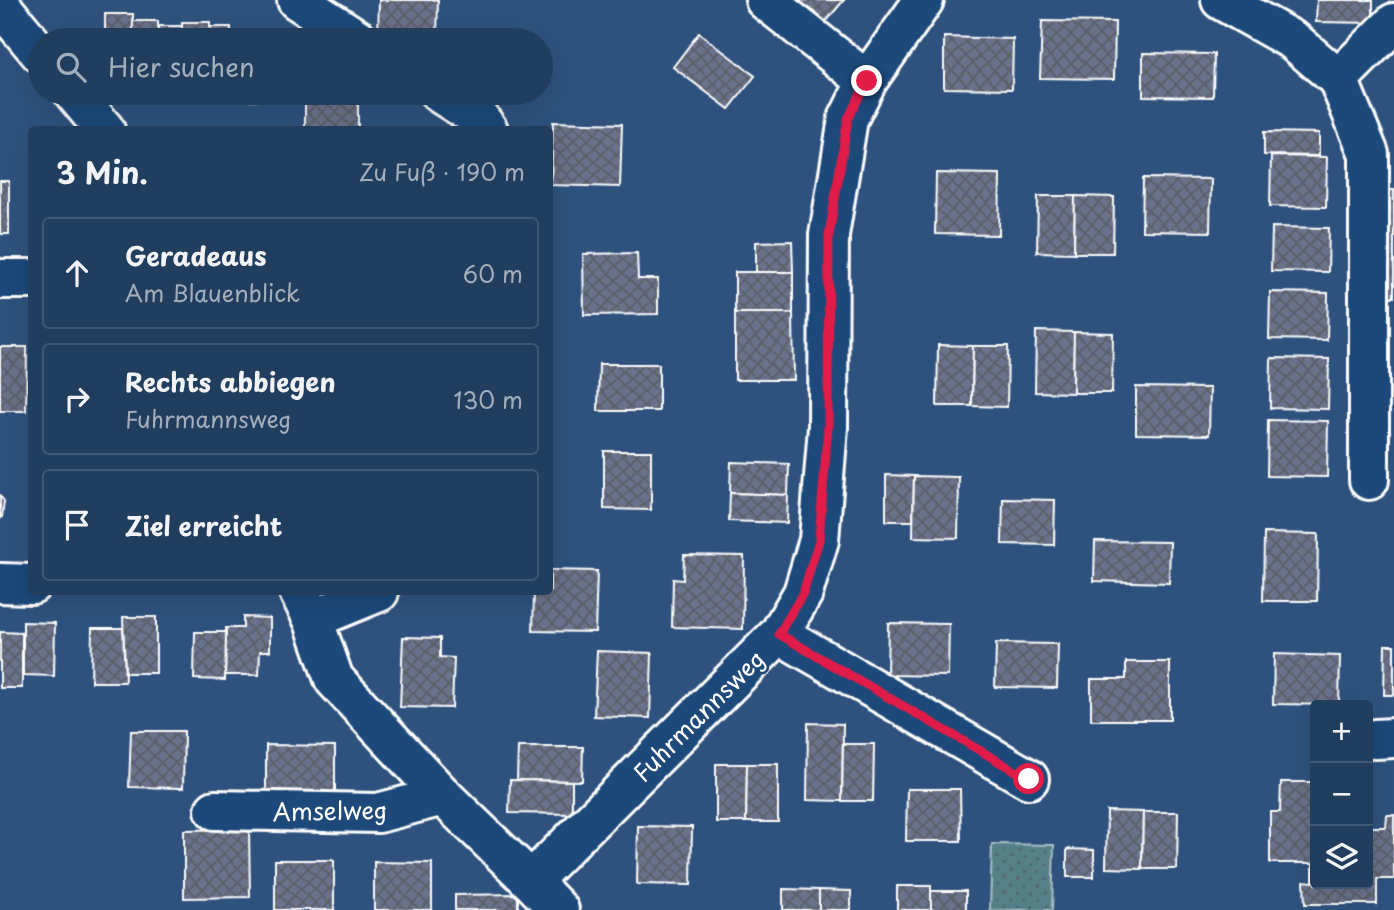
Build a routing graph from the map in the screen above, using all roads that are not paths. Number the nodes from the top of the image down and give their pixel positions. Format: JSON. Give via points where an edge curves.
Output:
{"nodes":[{"id":1,"x":297,"y":0,"type":"edge"},
{"id":2,"x":765,"y":0,"type":"edge"},
{"id":3,"x":924,"y":0,"type":"edge"},
{"id":4,"x":1221,"y":0,"type":"edge"},
{"id":5,"x":0,"y":5,"type":"edge"},
{"id":6,"x":1394,"y":23,"type":"edge"},
{"id":7,"x":340,"y":28,"type":"edge"},
{"id":8,"x":28,"y":39,"type":"edge"},
{"id":9,"x":1338,"y":79,"type":"junction"},
{"id":10,"x":867,"y":81,"type":"junction"},
{"id":11,"x":84,"y":105,"type":"edge"},
{"id":12,"x":458,"y":105,"type":"edge"},
{"id":13,"x":102,"y":126,"type":"edge"},
{"id":14,"x":485,"y":126,"type":"edge"},
{"id":15,"x":0,"y":279,"type":"edge"},
{"id":16,"x":28,"y":279,"type":"edge"},
{"id":17,"x":1369,"y":480,"type":"dead end"},
{"id":18,"x":0,"y":583,"type":"edge"},
{"id":19,"x":28,"y":584,"type":"edge"},
{"id":20,"x":362,"y":595,"type":"edge"},
{"id":21,"x":306,"y":605,"type":"edge"},
{"id":22,"x":779,"y":634,"type":"junction"},
{"id":23,"x":1029,"y":779,"type":"dead end"},
{"id":24,"x":443,"y":796,"type":"junction"},
{"id":25,"x":215,"y":810,"type":"dead end"},
{"id":26,"x":531,"y":881,"type":"junction"},
{"id":27,"x":559,"y":910,"type":"edge"}],
"edges":[{"from":1,"to":7,"type":"street"},
{"from":2,"to":10,"type":"street"},
{"from":3,"to":10,"type":"street","name":"Fuhrmannsweg"},
{"from":4,"to":9,"type":"street","via":[[1294,41]]},
{"from":5,"to":8,"type":"street"},
{"from":6,"to":9,"type":"street"},
{"from":9,"to":17,"type":"street","via":[[1369,154]]},
{"from":10,"to":22,"type":"street","name":"Fuhrmannsweg","via":[[848,119],[829,235],[828,427],[819,540],[803,593]]},
{"from":11,"to":13,"type":"street"},
{"from":12,"to":14,"type":"street"},
{"from":15,"to":16,"type":"street"},
{"from":18,"to":19,"type":"street"},
{"from":20,"to":21,"type":"street"},
{"from":21,"to":24,"type":"street","via":[[334,679]]},
{"from":22,"to":23,"type":"street"},
{"from":22,"to":26,"type":"street","name":"Fuhrmannsweg"},
{"from":24,"to":25,"type":"street","name":"Amselweg","via":[[378,813]]},
{"from":24,"to":26,"type":"street"},
{"from":26,"to":27,"type":"street"}]}
